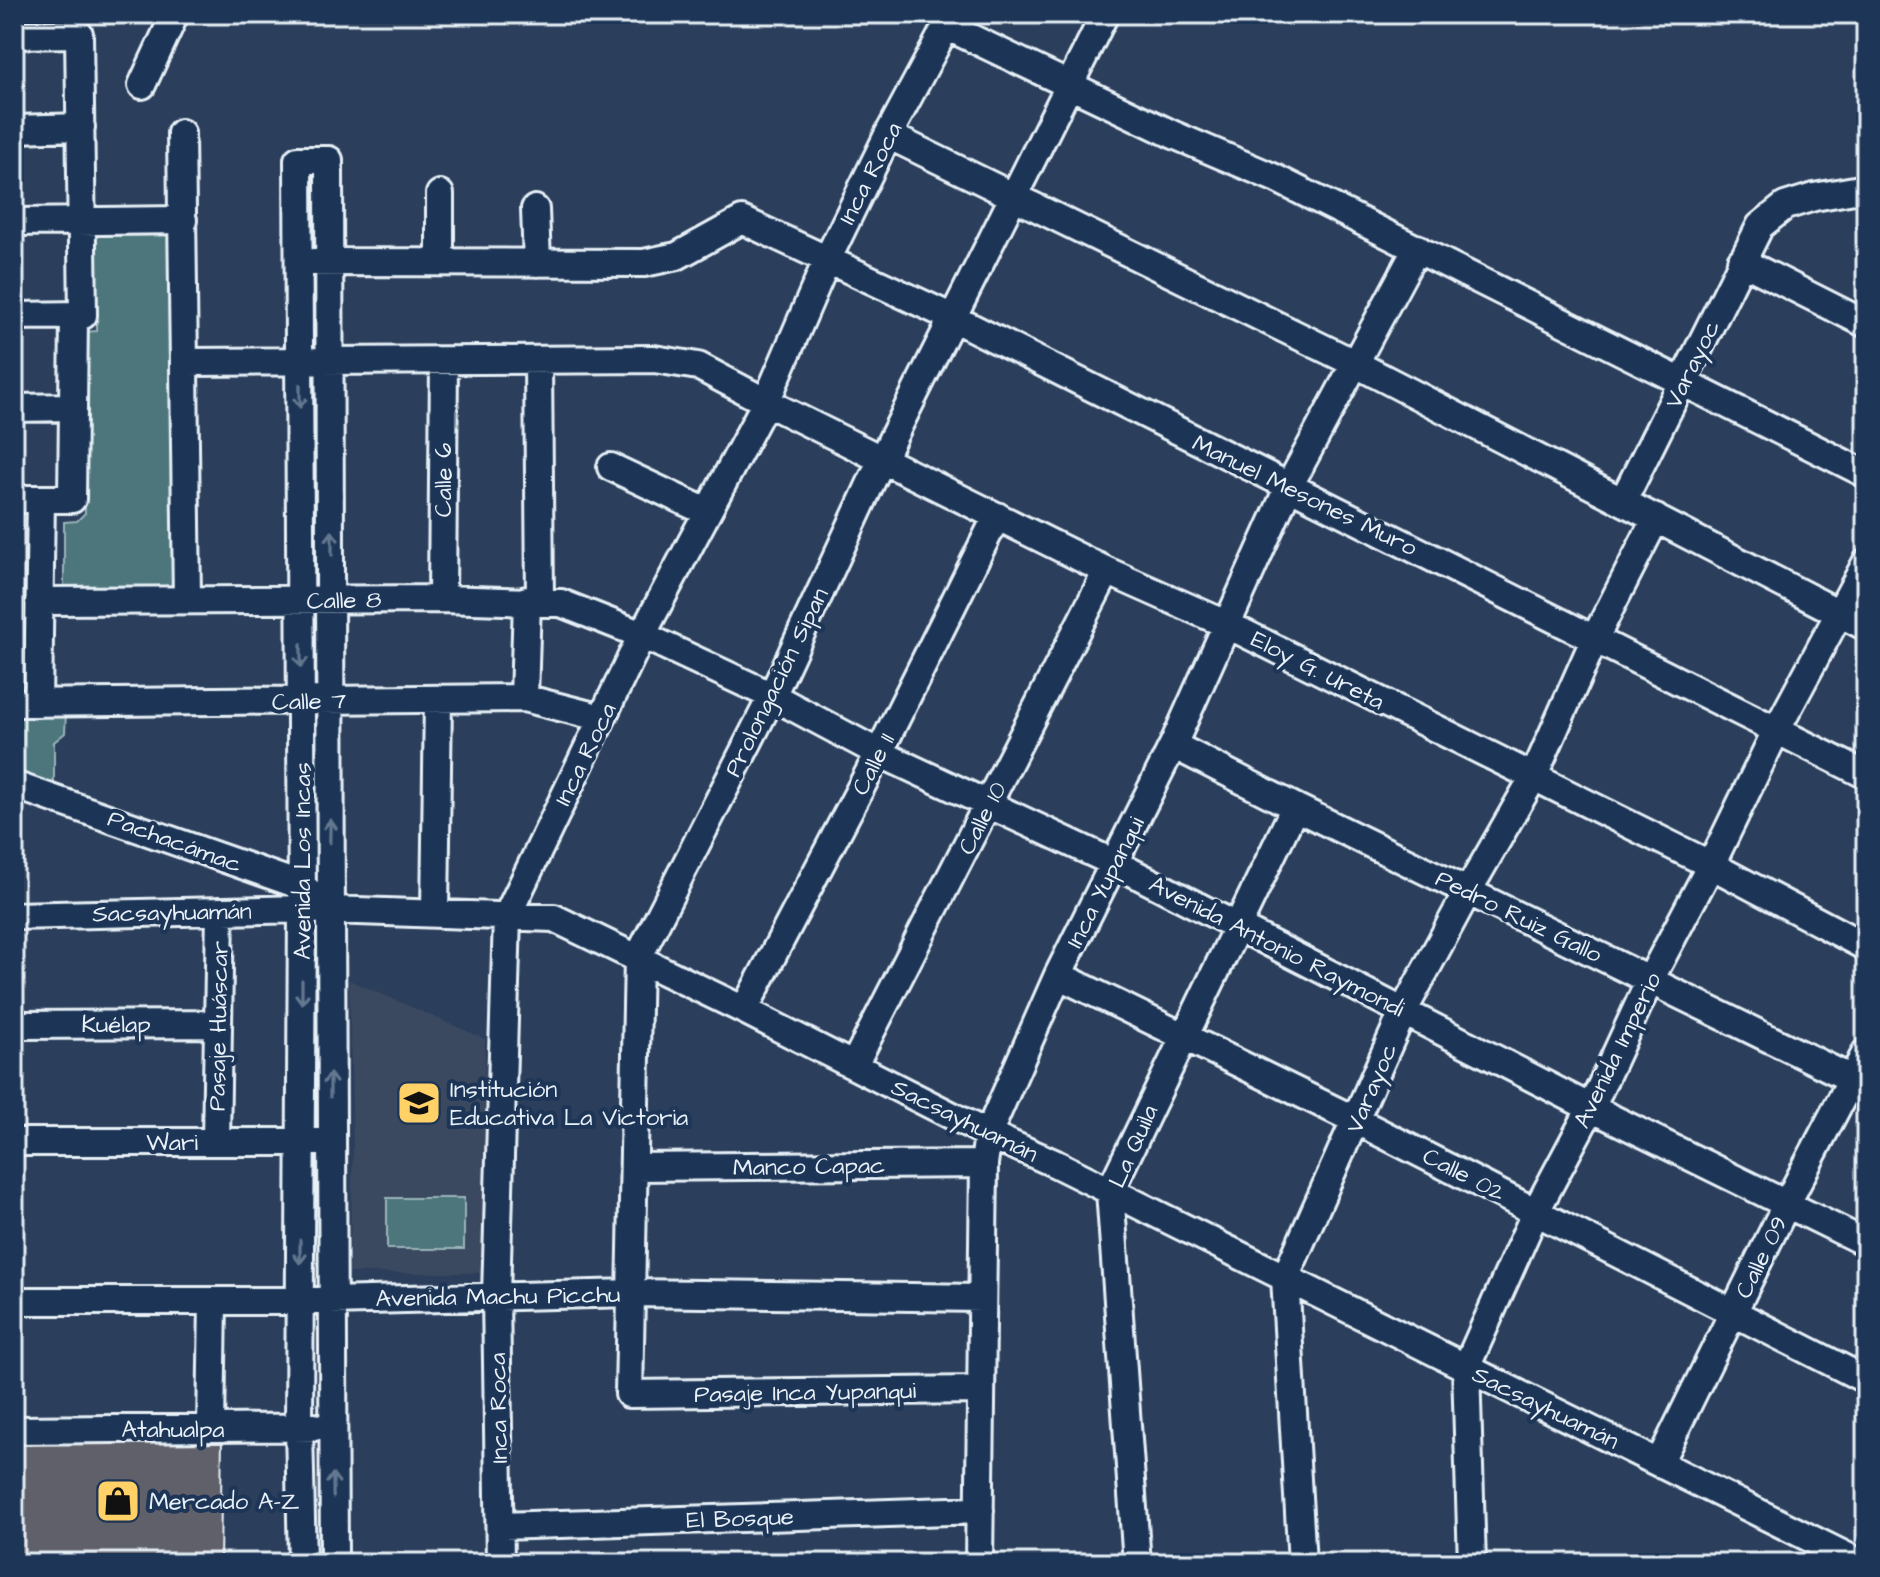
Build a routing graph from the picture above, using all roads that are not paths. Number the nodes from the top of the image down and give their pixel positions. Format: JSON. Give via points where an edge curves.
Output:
{"nodes":[{"id":1,"x":175,"y":14,"type":"edge"},
{"id":2,"x":1105,"y":14,"type":"edge"},
{"id":3,"x":950,"y":20,"type":"edge"},
{"id":4,"x":14,"y":35,"type":"edge"},
{"id":5,"x":142,"y":85,"type":"dead end"},
{"id":6,"x":1069,"y":85,"type":"junction"},
{"id":7,"x":81,"y":127,"type":"junction"},
{"id":8,"x":14,"y":129,"type":"edge"},
{"id":9,"x":181,"y":133,"type":"dead end"},
{"id":10,"x":888,"y":135,"type":"junction"},
{"id":11,"x":1866,"y":188,"type":"edge"},
{"id":12,"x":440,"y":194,"type":"dead end"},
{"id":13,"x":1012,"y":197,"type":"junction"},
{"id":14,"x":535,"y":209,"type":"dead end"},
{"id":15,"x":183,"y":220,"type":"junction"},
{"id":16,"x":81,"y":221,"type":"junction"},
{"id":17,"x":14,"y":222,"type":"edge"},
{"id":18,"x":1417,"y":248,"type":"junction"},
{"id":19,"x":828,"y":258,"type":"junction"},
{"id":20,"x":1741,"y":261,"type":"junction"},
{"id":21,"x":298,"y":262,"type":"junction"},
{"id":22,"x":330,"y":262,"type":"junction"},
{"id":23,"x":440,"y":262,"type":"junction"},
{"id":24,"x":537,"y":263,"type":"junction"},
{"id":25,"x":74,"y":315,"type":"junction"},
{"id":26,"x":14,"y":316,"type":"edge"},
{"id":27,"x":953,"y":318,"type":"junction"},
{"id":28,"x":1866,"y":324,"type":"edge"},
{"id":29,"x":300,"y":361,"type":"junction"},
{"id":30,"x":331,"y":361,"type":"junction"},
{"id":31,"x":444,"y":361,"type":"junction"},
{"id":32,"x":538,"y":361,"type":"junction"},
{"id":33,"x":186,"y":362,"type":"junction"},
{"id":34,"x":1354,"y":363,"type":"junction"},
{"id":35,"x":1683,"y":382,"type":"junction"},
{"id":36,"x":766,"y":402,"type":"junction"},
{"id":37,"x":73,"y":407,"type":"junction"},
{"id":38,"x":14,"y":408,"type":"edge"},
{"id":39,"x":882,"y":459,"type":"junction"},
{"id":40,"x":611,"y":467,"type":"dead end"},
{"id":41,"x":1866,"y":474,"type":"edge"},
{"id":42,"x":1288,"y":488,"type":"junction"},
{"id":43,"x":14,"y":499,"type":"edge"},
{"id":44,"x":41,"y":499,"type":"junction"},
{"id":45,"x":1623,"y":501,"type":"junction"},
{"id":46,"x":707,"y":512,"type":"junction"},
{"id":47,"x":997,"y":516,"type":"junction"},
{"id":48,"x":1656,"y":518,"type":"junction"},
{"id":49,"x":1866,"y":563,"type":"edge"},
{"id":50,"x":1107,"y":571,"type":"junction"},
{"id":51,"x":187,"y":599,"type":"junction"},
{"id":52,"x":332,"y":599,"type":"junction"},
{"id":53,"x":442,"y":599,"type":"junction"},
{"id":54,"x":39,"y":601,"type":"junction"},
{"id":55,"x":301,"y":601,"type":"junction"},
{"id":56,"x":533,"y":601,"type":"junction"},
{"id":57,"x":1840,"y":615,"type":"junction"},
{"id":58,"x":1226,"y":624,"type":"junction"},
{"id":59,"x":1866,"y":627,"type":"edge"},
{"id":60,"x":642,"y":635,"type":"junction"},
{"id":61,"x":1595,"y":638,"type":"junction"},
{"id":62,"x":772,"y":696,"type":"junction"},
{"id":63,"x":524,"y":698,"type":"junction"},
{"id":64,"x":438,"y":699,"type":"junction"},
{"id":65,"x":331,"y":700,"type":"junction"},
{"id":66,"x":301,"y":702,"type":"junction"},
{"id":67,"x":26,"y":703,"type":"edge"},
{"id":68,"x":602,"y":718,"type":"junction"},
{"id":69,"x":1776,"y":731,"type":"junction"},
{"id":70,"x":1173,"y":745,"type":"junction"},
{"id":71,"x":879,"y":753,"type":"junction"},
{"id":72,"x":1866,"y":775,"type":"edge"},
{"id":73,"x":1533,"y":778,"type":"junction"},
{"id":74,"x":14,"y":785,"type":"edge"},
{"id":75,"x":989,"y":804,"type":"junction"},
{"id":76,"x":1295,"y":807,"type":"junction"},
{"id":77,"x":1114,"y":863,"type":"junction"},
{"id":78,"x":1711,"y":865,"type":"junction"},
{"id":79,"x":1468,"y":891,"type":"junction"},
{"id":80,"x":302,"y":898,"type":"junction"},
{"id":81,"x":329,"y":909,"type":"junction"},
{"id":82,"x":220,"y":911,"type":"junction"},
{"id":83,"x":435,"y":912,"type":"junction"},
{"id":84,"x":14,"y":916,"type":"edge"},
{"id":85,"x":507,"y":916,"type":"junction"},
{"id":86,"x":1238,"y":929,"type":"junction"},
{"id":87,"x":1866,"y":947,"type":"edge"},
{"id":88,"x":638,"y":958,"type":"junction"},
{"id":89,"x":1058,"y":975,"type":"junction"},
{"id":90,"x":1650,"y":980,"type":"junction"},
{"id":91,"x":744,"y":1010,"type":"junction"},
{"id":92,"x":1404,"y":1010,"type":"junction"},
{"id":93,"x":218,"y":1024,"type":"junction"},
{"id":94,"x":14,"y":1025,"type":"edge"},
{"id":95,"x":1182,"y":1038,"type":"junction"},
{"id":96,"x":1866,"y":1052,"type":"edge"},
{"id":97,"x":854,"y":1065,"type":"junction"},
{"id":98,"x":1860,"y":1082,"type":"edge"},
{"id":99,"x":1591,"y":1108,"type":"junction"},
{"id":100,"x":1357,"y":1121,"type":"junction"},
{"id":101,"x":988,"y":1134,"type":"junction"},
{"id":102,"x":14,"y":1142,"type":"edge"},
{"id":103,"x":216,"y":1142,"type":"junction"},
{"id":104,"x":301,"y":1142,"type":"junction"},
{"id":105,"x":331,"y":1142,"type":"junction"},
{"id":106,"x":984,"y":1164,"type":"junction"},
{"id":107,"x":635,"y":1167,"type":"junction"},
{"id":108,"x":1110,"y":1191,"type":"junction"},
{"id":109,"x":1787,"y":1203,"type":"junction"},
{"id":110,"x":1536,"y":1211,"type":"junction"},
{"id":111,"x":1866,"y":1243,"type":"edge"},
{"id":112,"x":1285,"y":1278,"type":"junction"},
{"id":113,"x":631,"y":1293,"type":"junction"},
{"id":114,"x":496,"y":1295,"type":"junction"},
{"id":115,"x":982,"y":1298,"type":"junction"},
{"id":116,"x":14,"y":1301,"type":"edge"},
{"id":117,"x":213,"y":1301,"type":"junction"},
{"id":118,"x":300,"y":1301,"type":"junction"},
{"id":119,"x":331,"y":1301,"type":"junction"},
{"id":120,"x":1734,"y":1313,"type":"junction"},
{"id":121,"x":1466,"y":1368,"type":"junction"},
{"id":122,"x":1866,"y":1380,"type":"edge"},
{"id":123,"x":981,"y":1390,"type":"junction"},
{"id":124,"x":629,"y":1394,"type":"joint"},
{"id":125,"x":299,"y":1427,"type":"junction"},
{"id":126,"x":333,"y":1427,"type":"junction"},
{"id":127,"x":211,"y":1428,"type":"junction"},
{"id":128,"x":14,"y":1430,"type":"edge"},
{"id":129,"x":1659,"y":1463,"type":"junction"},
{"id":130,"x":980,"y":1510,"type":"junction"},
{"id":131,"x":500,"y":1526,"type":"junction"},
{"id":132,"x":1866,"y":1550,"type":"edge"},
{"id":133,"x":302,"y":1563,"type":"edge"},
{"id":134,"x":334,"y":1563,"type":"edge"},
{"id":135,"x":500,"y":1563,"type":"edge"},
{"id":136,"x":979,"y":1563,"type":"edge"},
{"id":137,"x":1137,"y":1563,"type":"edge"},
{"id":138,"x":1302,"y":1563,"type":"edge"},
{"id":139,"x":1472,"y":1563,"type":"edge"},
{"id":140,"x":1860,"y":1563,"type":"edge"}],
"edges":[{"from":1,"to":5,"type":"street"},
{"from":2,"to":6,"type":"street","name":"Prolongación Sipan"},
{"from":3,"to":6,"type":"street"},
{"from":3,"to":10,"type":"street","name":"Inca Roca"},
{"from":4,"to":7,"type":"street","via":[[79,34]]},
{"from":6,"to":13,"type":"street","name":"Prolongación Sipan"},
{"from":6,"to":18,"type":"street"},
{"from":7,"to":8,"type":"street"},
{"from":7,"to":16,"type":"street"},
{"from":9,"to":15,"type":"street"},
{"from":10,"to":13,"type":"street"},
{"from":10,"to":19,"type":"street","name":"Inca Roca"},
{"from":11,"to":20,"type":"street","name":"Varayoc","via":[[1785,206],[1760,226]]},
{"from":12,"to":23,"type":"street"},
{"from":13,"to":27,"type":"street","name":"Prolongación Sipan"},
{"from":13,"to":34,"type":"street"},
{"from":14,"to":24,"type":"street"},
{"from":15,"to":16,"type":"street"},
{"from":15,"to":33,"type":"street"},
{"from":16,"to":17,"type":"street"},
{"from":16,"to":25,"type":"street","via":[[83,315]]},
{"from":18,"to":34,"type":"street","name":"Inca Yupanqui"},
{"from":18,"to":35,"type":"street"},
{"from":19,"to":24,"type":"street","name":"Manuel Mesones Muro","via":[[742,220],[677,256],[644,263]]},
{"from":19,"to":27,"type":"street","name":"Manuel Mesones Muro"},
{"from":19,"to":36,"type":"street","name":"Inca Roca"},
{"from":20,"to":28,"type":"street"},
{"from":20,"to":35,"type":"street","name":"Varayoc"},
{"from":21,"to":22,"type":"street"},
{"from":21,"to":22,"type":"street","name":"Avenida Los Incas","via":[[298,160],[329,160]]},
{"from":21,"to":29,"type":"street","name":"Avenida Los Incas"},
{"from":22,"to":23,"type":"street"},
{"from":22,"to":30,"type":"street","name":"Avenida Los Incas"},
{"from":23,"to":24,"type":"street"},
{"from":25,"to":26,"type":"street"},
{"from":25,"to":37,"type":"street"},
{"from":27,"to":39,"type":"street","name":"Prolongación Sipan"},
{"from":27,"to":42,"type":"street","name":"Manuel Mesones Muro"},
{"from":29,"to":30,"type":"street","name":"Eloy G. Ureta"},
{"from":29,"to":33,"type":"street","name":"Eloy G. Ureta"},
{"from":29,"to":55,"type":"street","name":"Avenida Los Incas","one_way":true},
{"from":30,"to":31,"type":"street","name":"Eloy G. Ureta"},
{"from":52,"to":30,"type":"street","name":"Avenida Los Incas","one_way":true},
{"from":31,"to":32,"type":"street","name":"Eloy G. Ureta"},
{"from":31,"to":53,"type":"street","name":"Calle 6"},
{"from":32,"to":36,"type":"street","name":"Eloy G. Ureta","via":[[654,359],[698,366]]},
{"from":32,"to":56,"type":"street"},
{"from":33,"to":51,"type":"street"},
{"from":34,"to":42,"type":"street","name":"Inca Yupanqui"},
{"from":34,"to":45,"type":"street"},
{"from":35,"to":41,"type":"street"},
{"from":35,"to":45,"type":"street","name":"Varayoc"},
{"from":36,"to":39,"type":"street","name":"Eloy G. Ureta"},
{"from":36,"to":46,"type":"street","name":"Inca Roca"},
{"from":37,"to":38,"type":"street"},
{"from":37,"to":44,"type":"street","via":[[72,499]]},
{"from":39,"to":47,"type":"street","name":"Eloy G. Ureta"},
{"from":39,"to":62,"type":"street","name":"Prolongación Sipan"},
{"from":40,"to":46,"type":"street"},
{"from":42,"to":58,"type":"street","name":"Inca Yupanqui"},
{"from":42,"to":61,"type":"street","name":"Manuel Mesones Muro"},
{"from":43,"to":44,"type":"street"},
{"from":44,"to":54,"type":"street"},
{"from":45,"to":48,"type":"street"},
{"from":46,"to":60,"type":"street","name":"Inca Roca"},
{"from":47,"to":50,"type":"street","name":"Eloy G. Ureta"},
{"from":47,"to":71,"type":"street","name":"Calle 11"},
{"from":48,"to":57,"type":"street"},
{"from":48,"to":61,"type":"street","name":"Varayoc"},
{"from":49,"to":57,"type":"street","name":"Avenida Imperio"},
{"from":50,"to":58,"type":"street","name":"Eloy G. Ureta"},
{"from":50,"to":75,"type":"street","name":"Calle 10"},
{"from":51,"to":54,"type":"street","name":"Calle 8"},
{"from":51,"to":55,"type":"street","name":"Calle 8"},
{"from":52,"to":53,"type":"street","name":"Calle 8"},
{"from":52,"to":55,"type":"street","name":"Calle 8"},
{"from":52,"to":65,"type":"street","name":"Avenida Los Incas"},
{"from":53,"to":56,"type":"street","name":"Calle 8"},
{"from":54,"to":67,"type":"street"},
{"from":55,"to":66,"type":"street","name":"Avenida Los Incas","one_way":true},
{"from":56,"to":60,"type":"street","name":"Calle 8","via":[[561,603]]},
{"from":56,"to":63,"type":"street"},
{"from":57,"to":59,"type":"street"},
{"from":57,"to":69,"type":"street","name":"Avenida Imperio"},
{"from":58,"to":70,"type":"street","name":"Inca Yupanqui"},
{"from":58,"to":73,"type":"street","name":"Eloy G. Ureta"},
{"from":60,"to":62,"type":"street","name":"Avenida Antonio Raymondi"},
{"from":60,"to":68,"type":"street","name":"Inca Roca"},
{"from":61,"to":69,"type":"street","name":"Manuel Mesones Muro"},
{"from":61,"to":73,"type":"street","name":"Varayoc"},
{"from":62,"to":71,"type":"street","name":"Avenida Antonio Raymondi"},
{"from":62,"to":88,"type":"street","name":"Prolongación Sipan"},
{"from":63,"to":64,"type":"street","name":"Calle 7"},
{"from":63,"to":68,"type":"street","name":"Calle 7"},
{"from":64,"to":65,"type":"street","name":"Calle 7"},
{"from":64,"to":83,"type":"street"},
{"from":65,"to":66,"type":"street","name":"Calle 7"},
{"from":81,"to":65,"type":"street","name":"Avenida Los Incas","one_way":true},
{"from":66,"to":67,"type":"street","name":"Calle 7"},
{"from":66,"to":80,"type":"street","name":"Avenida Los Incas"},
{"from":68,"to":85,"type":"street","name":"Inca Roca"},
{"from":69,"to":72,"type":"street","name":"Manuel Mesones Muro"},
{"from":69,"to":78,"type":"street","name":"Avenida Imperio"},
{"from":70,"to":76,"type":"street","name":"Pedro Ruiz Gallo"},
{"from":70,"to":77,"type":"street","name":"Inca Yupanqui"},
{"from":71,"to":75,"type":"street","name":"Avenida Antonio Raymondi"},
{"from":71,"to":91,"type":"street","name":"Calle 11"},
{"from":73,"to":78,"type":"street","name":"Eloy G. Ureta"},
{"from":73,"to":79,"type":"street","name":"Varayoc"},
{"from":74,"to":80,"type":"street","name":"Pachacámac"},
{"from":75,"to":77,"type":"street","name":"Avenida Antonio Raymondi"},
{"from":75,"to":97,"type":"street","name":"Calle 10"},
{"from":76,"to":79,"type":"street","name":"Pedro Ruiz Gallo"},
{"from":76,"to":86,"type":"street","name":"La Quila"},
{"from":77,"to":86,"type":"street","name":"Avenida Antonio Raymondi"},
{"from":77,"to":89,"type":"street","name":"Inca Yupanqui"},
{"from":78,"to":87,"type":"street","name":"Eloy G. Ureta"},
{"from":78,"to":90,"type":"street","name":"Avenida Imperio"},
{"from":79,"to":90,"type":"street","name":"Pedro Ruiz Gallo"},
{"from":79,"to":92,"type":"street","name":"Varayoc"},
{"from":80,"to":81,"type":"street","name":"Pachacámac"},
{"from":80,"to":82,"type":"street","name":"Sacsayhuamán"},
{"from":80,"to":104,"type":"street","name":"Avenida Los Incas","one_way":true},
{"from":81,"to":83,"type":"street","name":"Sacsayhuamán"},
{"from":105,"to":81,"type":"street","name":"Avenida Los Incas","one_way":true},
{"from":82,"to":84,"type":"street","name":"Sacsayhuamán"},
{"from":82,"to":93,"type":"street","name":"Pasaje Huáscar"},
{"from":83,"to":85,"type":"street","name":"Sacsayhuamán"},
{"from":85,"to":88,"type":"street","name":"Sacsayhuamán","via":[[554,918]]},
{"from":85,"to":114,"type":"street","name":"Inca Roca"},
{"from":86,"to":92,"type":"street","name":"Avenida Antonio Raymondi"},
{"from":86,"to":95,"type":"street","name":"La Quila"},
{"from":88,"to":91,"type":"street","name":"Sacsayhuamán"},
{"from":88,"to":107,"type":"street","name":"Prolongación Sipan"},
{"from":89,"to":95,"type":"street","name":"Calle 02"},
{"from":89,"to":101,"type":"street","name":"Inca Yupanqui"},
{"from":90,"to":98,"type":"street","name":"Pedro Ruiz Gallo"},
{"from":90,"to":99,"type":"street","name":"Avenida Imperio"},
{"from":91,"to":97,"type":"street","name":"Sacsayhuamán"},
{"from":92,"to":99,"type":"street","name":"Avenida Antonio Raymondi"},
{"from":92,"to":100,"type":"street","name":"Varayoc"},
{"from":93,"to":94,"type":"street","name":"Kuélap"},
{"from":93,"to":103,"type":"street","name":"Pasaje Huáscar"},
{"from":95,"to":100,"type":"street","name":"Calle 02"},
{"from":95,"to":108,"type":"street","name":"La Quila"},
{"from":96,"to":98,"type":"street","name":"Calle 09"},
{"from":97,"to":101,"type":"street","name":"Sacsayhuamán"},
{"from":98,"to":109,"type":"street","name":"Calle 09"},
{"from":99,"to":109,"type":"street","name":"Avenida Antonio Raymondi"},
{"from":99,"to":110,"type":"street","name":"Avenida Imperio"},
{"from":100,"to":110,"type":"street","name":"Calle 02"},
{"from":100,"to":112,"type":"street","name":"Varayoc"},
{"from":101,"to":106,"type":"street","name":"Inca Yupanqui"},
{"from":101,"to":108,"type":"street","name":"Sacsayhuamán"},
{"from":102,"to":103,"type":"street","name":"Wari"},
{"from":103,"to":104,"type":"street","name":"Wari"},
{"from":104,"to":105,"type":"street","name":"Wari"},
{"from":104,"to":118,"type":"street","name":"Avenida Los Incas","one_way":true},
{"from":105,"to":119,"type":"street","name":"Avenida Los Incas"},
{"from":106,"to":107,"type":"street","name":"Manco Capac"},
{"from":106,"to":115,"type":"street","name":"Inca Yupanqui"},
{"from":107,"to":113,"type":"street","name":"Prolongación Sipan"},
{"from":108,"to":112,"type":"street","name":"Sacsayhuamán"},
{"from":108,"to":137,"type":"street","name":"La Quila"},
{"from":109,"to":111,"type":"street","name":"Avenida Antonio Raymondi"},
{"from":109,"to":120,"type":"street","name":"Calle 09"},
{"from":110,"to":120,"type":"street","name":"Calle 02"},
{"from":110,"to":121,"type":"street","name":"Avenida Imperio"},
{"from":112,"to":121,"type":"street","name":"Sacsayhuamán"},
{"from":112,"to":138,"type":"street","name":"Varayoc"},
{"from":113,"to":114,"type":"street","name":"Avenida Machu Picchu"},
{"from":113,"to":115,"type":"street","name":"Avenida Machu Picchu"},
{"from":113,"to":124,"type":"street","name":"Prolongación Sipan"},
{"from":114,"to":119,"type":"street","name":"Avenida Machu Picchu"},
{"from":114,"to":131,"type":"street","name":"Inca Roca"},
{"from":115,"to":123,"type":"street","name":"Inca Yupanqui"},
{"from":116,"to":117,"type":"street","name":"Avenida Machu Picchu"},
{"from":117,"to":118,"type":"street","name":"Avenida Machu Picchu"},
{"from":117,"to":127,"type":"street"},
{"from":118,"to":119,"type":"street","name":"Avenida Machu Picchu"},
{"from":118,"to":125,"type":"street","name":"Avenida Los Incas"},
{"from":119,"to":126,"type":"street","name":"Avenida Los Incas"},
{"from":120,"to":122,"type":"street","name":"Calle 02"},
{"from":120,"to":129,"type":"street","name":"Calle 09"},
{"from":121,"to":129,"type":"street","name":"Sacsayhuamán"},
{"from":121,"to":139,"type":"street","name":"Avenida Imperio"},
{"from":123,"to":124,"type":"street","name":"Pasaje Inca Yupanqui"},
{"from":123,"to":130,"type":"street","name":"Inca Yupanqui"},
{"from":125,"to":126,"type":"street","name":"Atahualpa"},
{"from":125,"to":127,"type":"street","name":"Atahualpa"},
{"from":125,"to":133,"type":"street","name":"Avenida Los Incas"},
{"from":134,"to":126,"type":"street","name":"Avenida Los Incas","one_way":true},
{"from":127,"to":128,"type":"street","name":"Atahualpa"},
{"from":129,"to":140,"type":"street","name":"Sacsayhuamán"},
{"from":130,"to":131,"type":"street","name":"El Bosque"},
{"from":130,"to":136,"type":"street","name":"Inca Yupanqui"},
{"from":131,"to":135,"type":"street","name":"Inca Roca"},
{"from":132,"to":140,"type":"street"}]}
